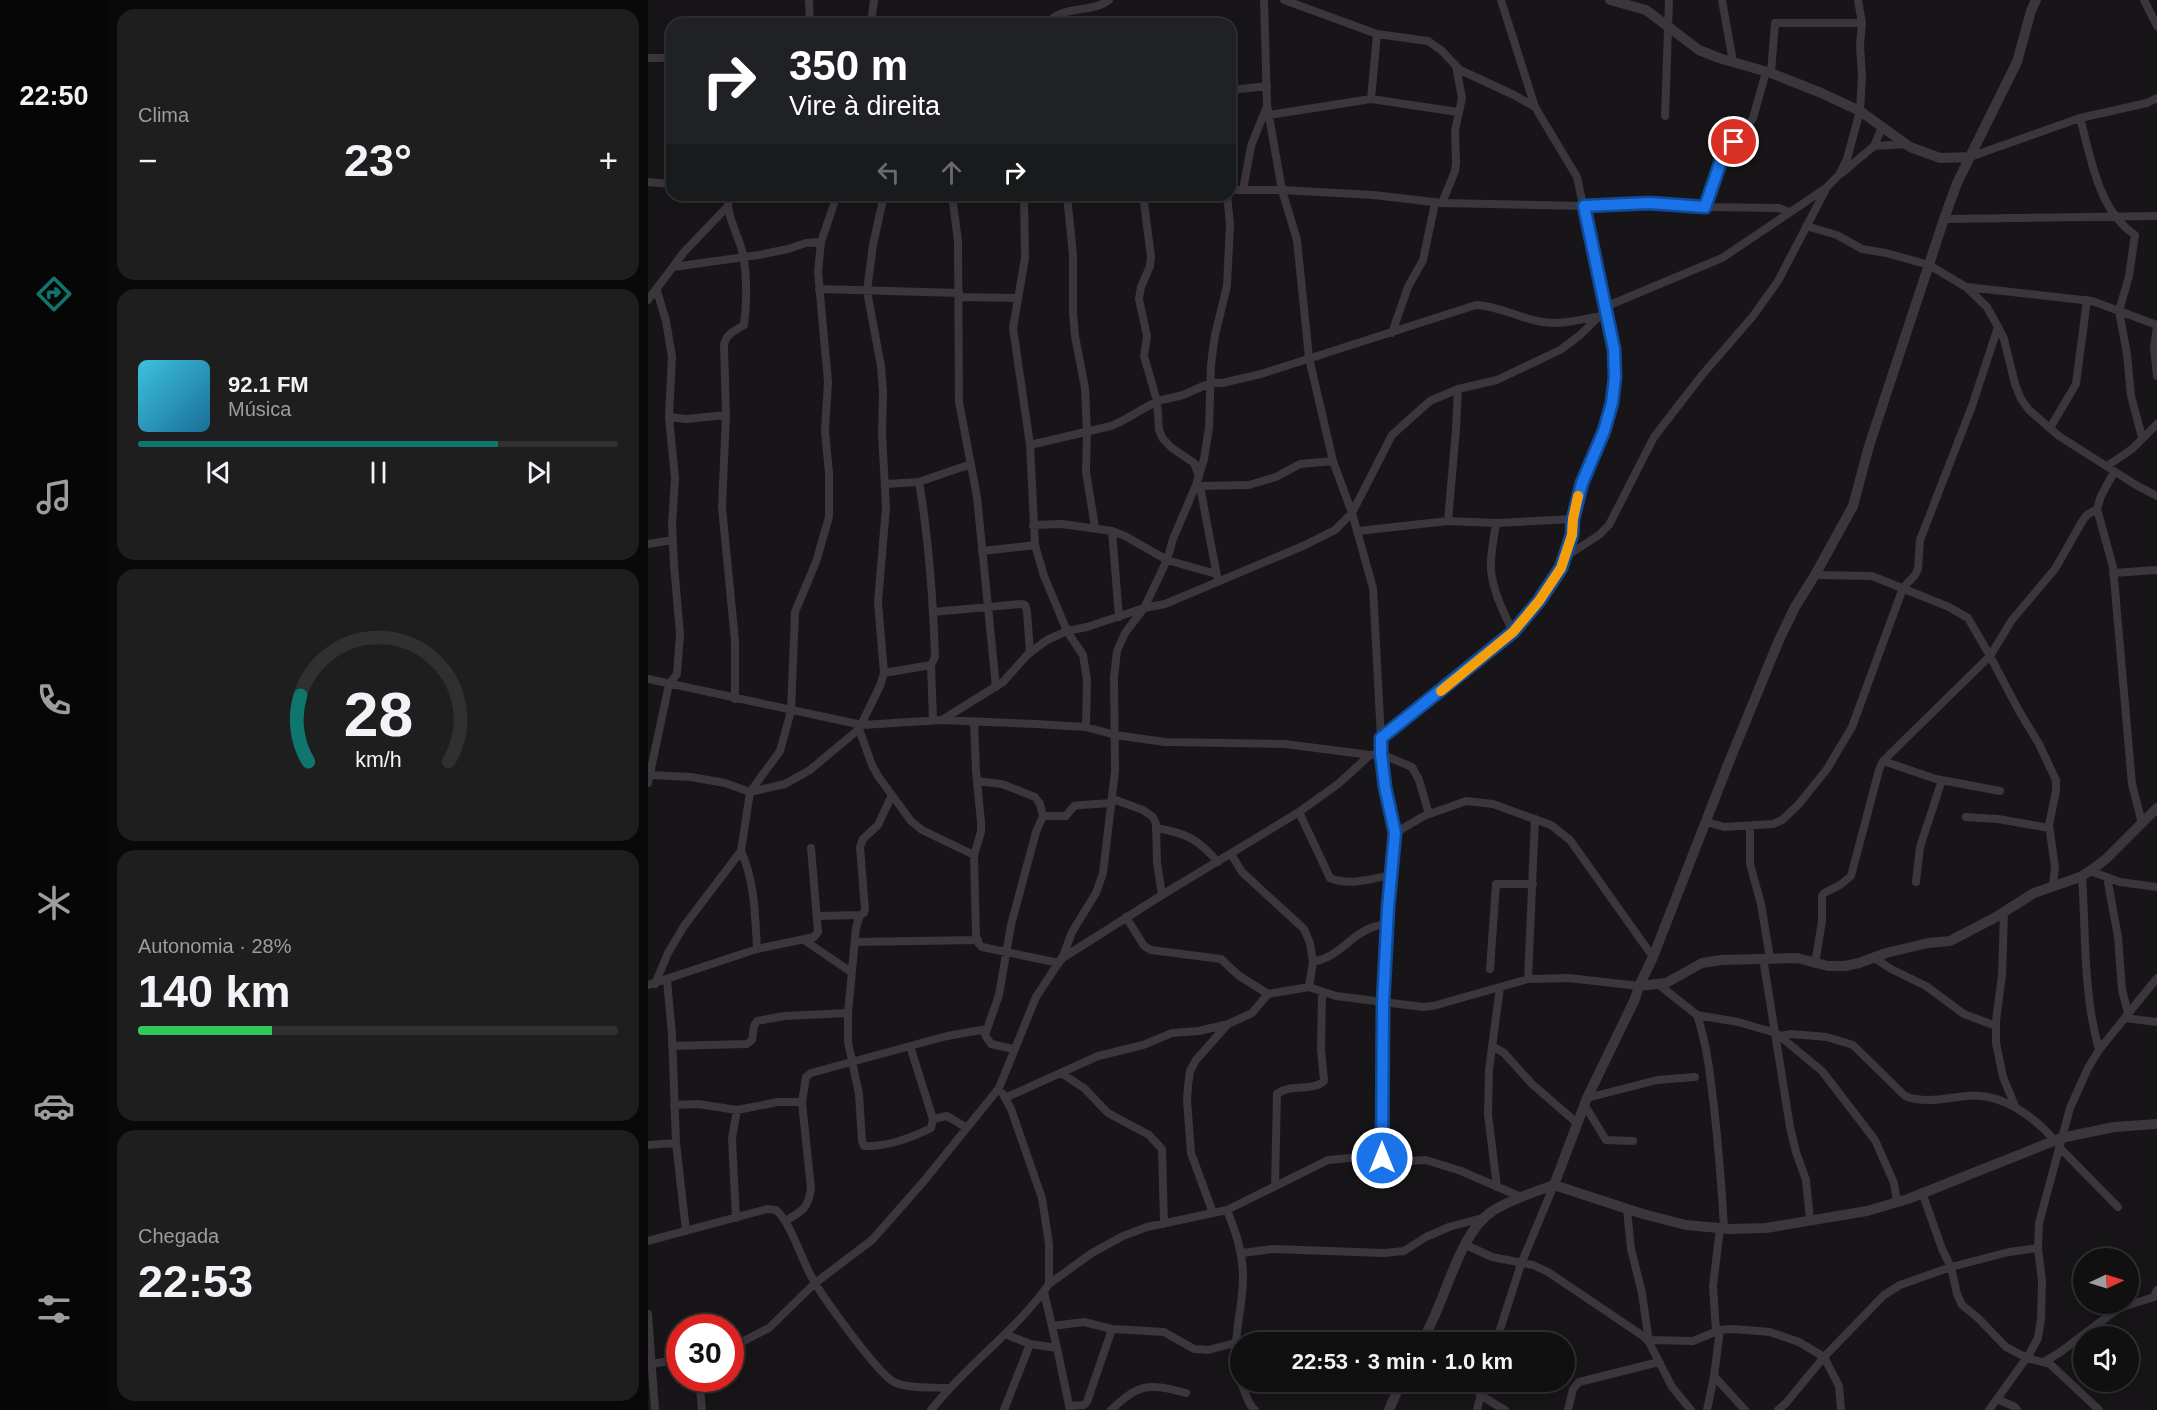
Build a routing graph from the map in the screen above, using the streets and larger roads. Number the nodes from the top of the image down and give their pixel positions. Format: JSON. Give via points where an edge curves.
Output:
{"nodes":[{"id":1,"x":809,"y":0,"type":"edge"},
{"id":2,"x":873,"y":0,"type":"edge"},
{"id":3,"x":1109,"y":0,"type":"edge"},
{"id":4,"x":1264,"y":0,"type":"edge"},
{"id":5,"x":1284,"y":0,"type":"edge"},
{"id":6,"x":1501,"y":0,"type":"edge"},
{"id":7,"x":1610,"y":0,"type":"edge"},
{"id":8,"x":1669,"y":0,"type":"edge"},
{"id":9,"x":1722,"y":0,"type":"edge"},
{"id":10,"x":1858,"y":0,"type":"edge"},
{"id":11,"x":2036,"y":0,"type":"edge"},
{"id":12,"x":2144,"y":0,"type":"edge"},
{"id":13,"x":1624,"y":1,"type":"edge"},
{"id":14,"x":810,"y":18,"type":"edge"},
{"id":15,"x":872,"y":18,"type":"edge"},
{"id":16,"x":1054,"y":18,"type":"edge"},
{"id":17,"x":1862,"y":23,"type":"junction"},
{"id":18,"x":1667,"y":25,"type":"junction"},
{"id":19,"x":2157,"y":26,"type":"edge"},
{"id":20,"x":1377,"y":34,"type":"junction"},
{"id":21,"x":648,"y":58,"type":"edge"},
{"id":22,"x":666,"y":58,"type":"edge"},
{"id":23,"x":1733,"y":62,"type":"junction"},
{"id":24,"x":1456,"y":66,"type":"junction"},
{"id":25,"x":1769,"y":72,"type":"junction"},
{"id":26,"x":1267,"y":86,"type":"junction"},
{"id":27,"x":1236,"y":89,"type":"edge"},
{"id":28,"x":2157,"y":98,"type":"edge"},
{"id":29,"x":1371,"y":99,"type":"junction"},
{"id":30,"x":1267,"y":105,"type":"junction"},
{"id":31,"x":1535,"y":107,"type":"junction"},
{"id":32,"x":1860,"y":111,"type":"junction"},
{"id":33,"x":1458,"y":112,"type":"junction"},
{"id":34,"x":1269,"y":115,"type":"junction"},
{"id":35,"x":1665,"y":116,"type":"dead end"},
{"id":36,"x":2080,"y":118,"type":"junction"},
{"id":37,"x":1882,"y":127,"type":"junction"},
{"id":38,"x":1906,"y":144,"type":"junction"},
{"id":39,"x":1874,"y":146,"type":"junction"},
{"id":40,"x":1970,"y":157,"type":"junction"},
{"id":41,"x":1839,"y":175,"type":"junction"},
{"id":42,"x":648,"y":182,"type":"edge"},
{"id":43,"x":666,"y":184,"type":"edge"},
{"id":44,"x":1826,"y":188,"type":"junction"},
{"id":45,"x":1236,"y":190,"type":"edge"},
{"id":46,"x":1243,"y":190,"type":"junction"},
{"id":47,"x":1282,"y":190,"type":"junction"},
{"id":48,"x":728,"y":201,"type":"edge"},
{"id":49,"x":835,"y":201,"type":"edge"},
{"id":50,"x":883,"y":201,"type":"edge"},
{"id":51,"x":953,"y":201,"type":"edge"},
{"id":52,"x":1024,"y":201,"type":"edge"},
{"id":53,"x":1068,"y":201,"type":"edge"},
{"id":54,"x":1144,"y":201,"type":"edge"},
{"id":55,"x":1228,"y":201,"type":"edge"},
{"id":56,"x":1439,"y":203,"type":"junction"},
{"id":57,"x":1584,"y":206,"type":"junction"},
{"id":58,"x":727,"y":207,"type":"junction"},
{"id":59,"x":1705,"y":207,"type":"junction"},
{"id":60,"x":1789,"y":212,"type":"junction"},
{"id":61,"x":2114,"y":216,"type":"junction"},
{"id":62,"x":2157,"y":216,"type":"edge"},
{"id":63,"x":1944,"y":219,"type":"junction"},
{"id":64,"x":1806,"y":226,"type":"junction"},
{"id":65,"x":821,"y":243,"type":"junction"},
{"id":66,"x":743,"y":256,"type":"junction"},
{"id":67,"x":1929,"y":265,"type":"junction"},
{"id":68,"x":673,"y":267,"type":"junction"},
{"id":69,"x":1966,"y":287,"type":"junction"},
{"id":70,"x":819,"y":289,"type":"junction"},
{"id":71,"x":657,"y":291,"type":"junction"},
{"id":72,"x":867,"y":291,"type":"junction"},
{"id":73,"x":959,"y":295,"type":"junction"},
{"id":74,"x":1017,"y":298,"type":"junction"},
{"id":75,"x":648,"y":300,"type":"edge"},
{"id":76,"x":2087,"y":300,"type":"junction"},
{"id":77,"x":1605,"y":310,"type":"junction"},
{"id":78,"x":2119,"y":311,"type":"junction"},
{"id":79,"x":1597,"y":317,"type":"junction"},
{"id":80,"x":2157,"y":326,"type":"edge"},
{"id":81,"x":1998,"y":327,"type":"junction"},
{"id":82,"x":1392,"y":333,"type":"junction"},
{"id":83,"x":1309,"y":358,"type":"junction"},
{"id":84,"x":2157,"y":376,"type":"edge"},
{"id":85,"x":1210,"y":383,"type":"junction"},
{"id":86,"x":1458,"y":389,"type":"junction"},
{"id":87,"x":1157,"y":401,"type":"junction"},
{"id":88,"x":726,"y":415,"type":"junction"},
{"id":89,"x":669,"y":417,"type":"junction"},
{"id":90,"x":2157,"y":424,"type":"edge"},
{"id":91,"x":2050,"y":428,"type":"junction"},
{"id":92,"x":1087,"y":432,"type":"junction"},
{"id":93,"x":2142,"y":437,"type":"junction"},
{"id":94,"x":1030,"y":445,"type":"junction"},
{"id":95,"x":1333,"y":461,"type":"junction"},
{"id":96,"x":971,"y":464,"type":"junction"},
{"id":97,"x":2111,"y":469,"type":"junction"},
{"id":98,"x":919,"y":482,"type":"junction"},
{"id":99,"x":1198,"y":483,"type":"junction"},
{"id":100,"x":886,"y":484,"type":"junction"},
{"id":101,"x":2157,"y":496,"type":"edge"},
{"id":102,"x":2097,"y":509,"type":"junction"},
{"id":103,"x":1352,"y":513,"type":"junction"},
{"id":104,"x":1573,"y":519,"type":"junction"},
{"id":105,"x":1448,"y":521,"type":"junction"},
{"id":106,"x":1496,"y":523,"type":"junction"},
{"id":107,"x":1033,"y":525,"type":"junction"},
{"id":108,"x":1095,"y":527,"type":"junction"},
{"id":109,"x":1112,"y":531,"type":"junction"},
{"id":110,"x":1358,"y":531,"type":"junction"},
{"id":111,"x":1572,"y":535,"type":"junction"},
{"id":112,"x":673,"y":540,"type":"junction"},
{"id":113,"x":648,"y":544,"type":"edge"},
{"id":114,"x":1586,"y":544,"type":"junction"},
{"id":115,"x":1035,"y":545,"type":"junction"},
{"id":116,"x":982,"y":551,"type":"junction"},
{"id":117,"x":1565,"y":557,"type":"junction"},
{"id":118,"x":1167,"y":560,"type":"junction"},
{"id":119,"x":2157,"y":570,"type":"edge"},
{"id":120,"x":2113,"y":573,"type":"junction"},
{"id":121,"x":1815,"y":576,"type":"junction"},
{"id":122,"x":1218,"y":577,"type":"junction"},
{"id":123,"x":1903,"y":588,"type":"junction"},
{"id":124,"x":987,"y":608,"type":"junction"},
{"id":125,"x":1144,"y":609,"type":"junction"},
{"id":126,"x":933,"y":612,"type":"junction"},
{"id":127,"x":1119,"y":616,"type":"junction"},
{"id":128,"x":1067,"y":631,"type":"junction"},
{"id":129,"x":1513,"y":632,"type":"junction"},
{"id":130,"x":1030,"y":652,"type":"junction"},
{"id":131,"x":1990,"y":656,"type":"junction"},
{"id":132,"x":931,"y":665,"type":"junction"},
{"id":133,"x":884,"y":673,"type":"junction"},
{"id":134,"x":648,"y":679,"type":"edge"},
{"id":135,"x":669,"y":684,"type":"junction"},
{"id":136,"x":996,"y":687,"type":"junction"},
{"id":137,"x":735,"y":699,"type":"junction"},
{"id":138,"x":791,"y":711,"type":"junction"},
{"id":139,"x":937,"y":720,"type":"junction"},
{"id":140,"x":974,"y":722,"type":"junction"},
{"id":141,"x":861,"y":727,"type":"junction"},
{"id":142,"x":1086,"y":727,"type":"junction"},
{"id":143,"x":1115,"y":735,"type":"junction"},
{"id":144,"x":1381,"y":738,"type":"junction"},
{"id":145,"x":1381,"y":754,"type":"junction"},
{"id":146,"x":1370,"y":755,"type":"junction"},
{"id":147,"x":1883,"y":761,"type":"junction"},
{"id":148,"x":650,"y":764,"type":"edge"},
{"id":149,"x":650,"y":779,"type":"edge"},
{"id":150,"x":1942,"y":780,"type":"junction"},
{"id":151,"x":977,"y":781,"type":"junction"},
{"id":152,"x":2000,"y":790,"type":"dead end"},
{"id":153,"x":750,"y":792,"type":"junction"},
{"id":154,"x":892,"y":795,"type":"junction"},
{"id":155,"x":1113,"y":801,"type":"junction"},
{"id":156,"x":2157,"y":808,"type":"edge"},
{"id":157,"x":1299,"y":812,"type":"junction"},
{"id":158,"x":1429,"y":814,"type":"junction"},
{"id":159,"x":1043,"y":816,"type":"junction"},
{"id":160,"x":1966,"y":817,"type":"dead end"},
{"id":161,"x":1535,"y":819,"type":"junction"},
{"id":162,"x":1707,"y":822,"type":"junction"},
{"id":163,"x":2142,"y":823,"type":"junction"},
{"id":164,"x":1750,"y":826,"type":"junction"},
{"id":165,"x":1156,"y":828,"type":"junction"},
{"id":166,"x":2049,"y":828,"type":"junction"},
{"id":167,"x":1395,"y":833,"type":"junction"},
{"id":168,"x":812,"y":848,"type":"dead end"},
{"id":169,"x":741,"y":851,"type":"junction"},
{"id":170,"x":1231,"y":854,"type":"junction"},
{"id":171,"x":974,"y":855,"type":"junction"},
{"id":172,"x":1218,"y":862,"type":"junction"},
{"id":173,"x":2086,"y":873,"type":"junction"},
{"id":174,"x":1391,"y":875,"type":"junction"},
{"id":175,"x":2108,"y":877,"type":"junction"},
{"id":176,"x":1916,"y":882,"type":"dead end"},
{"id":177,"x":1533,"y":884,"type":"junction"},
{"id":178,"x":2053,"y":886,"type":"junction"},
{"id":179,"x":2157,"y":887,"type":"edge"},
{"id":180,"x":1162,"y":895,"type":"junction"},
{"id":181,"x":2004,"y":912,"type":"junction"},
{"id":182,"x":860,"y":915,"type":"junction"},
{"id":183,"x":817,"y":916,"type":"junction"},
{"id":184,"x":1126,"y":917,"type":"junction"},
{"id":185,"x":1387,"y":924,"type":"junction"},
{"id":186,"x":804,"y":940,"type":"junction"},
{"id":187,"x":978,"y":940,"type":"junction"},
{"id":188,"x":855,"y":942,"type":"junction"},
{"id":189,"x":757,"y":949,"type":"junction"},
{"id":190,"x":1005,"y":951,"type":"junction"},
{"id":191,"x":1653,"y":957,"type":"junction"},
{"id":192,"x":1873,"y":957,"type":"junction"},
{"id":193,"x":1767,"y":958,"type":"junction"},
{"id":194,"x":1060,"y":961,"type":"junction"},
{"id":195,"x":1313,"y":962,"type":"junction"},
{"id":196,"x":1815,"y":964,"type":"junction"},
{"id":197,"x":1490,"y":969,"type":"dead end"},
{"id":198,"x":851,"y":972,"type":"junction"},
{"id":199,"x":2157,"y":978,"type":"edge"},
{"id":200,"x":1528,"y":979,"type":"junction"},
{"id":201,"x":667,"y":980,"type":"junction"},
{"id":202,"x":1658,"y":984,"type":"junction"},
{"id":203,"x":651,"y":985,"type":"edge"},
{"id":204,"x":1639,"y":986,"type":"junction"},
{"id":205,"x":1309,"y":987,"type":"junction"},
{"id":206,"x":1500,"y":987,"type":"junction"},
{"id":207,"x":1322,"y":993,"type":"junction"},
{"id":208,"x":1268,"y":994,"type":"junction"},
{"id":209,"x":1383,"y":1003,"type":"junction"},
{"id":210,"x":848,"y":1013,"type":"junction"},
{"id":211,"x":1697,"y":1015,"type":"junction"},
{"id":212,"x":2126,"y":1016,"type":"junction"},
{"id":213,"x":2157,"y":1022,"type":"edge"},
{"id":214,"x":1228,"y":1024,"type":"junction"},
{"id":215,"x":1996,"y":1026,"type":"junction"},
{"id":216,"x":987,"y":1029,"type":"junction"},
{"id":217,"x":1778,"y":1034,"type":"junction"},
{"id":218,"x":672,"y":1046,"type":"junction"},
{"id":219,"x":910,"y":1046,"type":"junction"},
{"id":220,"x":1492,"y":1046,"type":"junction"},
{"id":221,"x":1013,"y":1049,"type":"junction"},
{"id":222,"x":2099,"y":1050,"type":"junction"},
{"id":223,"x":851,"y":1062,"type":"junction"},
{"id":224,"x":1061,"y":1073,"type":"junction"},
{"id":225,"x":1695,"y":1077,"type":"dead end"},
{"id":226,"x":999,"y":1088,"type":"junction"},
{"id":227,"x":1005,"y":1098,"type":"junction"},
{"id":228,"x":1586,"y":1101,"type":"junction"},
{"id":229,"x":802,"y":1102,"type":"junction"},
{"id":230,"x":674,"y":1105,"type":"junction"},
{"id":231,"x":2015,"y":1107,"type":"junction"},
{"id":232,"x":737,"y":1110,"type":"junction"},
{"id":233,"x":933,"y":1119,"type":"junction"},
{"id":234,"x":1577,"y":1123,"type":"junction"},
{"id":235,"x":2157,"y":1124,"type":"edge"},
{"id":236,"x":967,"y":1128,"type":"junction"},
{"id":237,"x":1633,"y":1141,"type":"dead end"},
{"id":238,"x":2058,"y":1142,"type":"junction"},
{"id":239,"x":676,"y":1143,"type":"junction"},
{"id":240,"x":648,"y":1145,"type":"edge"},
{"id":241,"x":1382,"y":1158,"type":"junction"},
{"id":242,"x":1554,"y":1185,"type":"junction"},
{"id":243,"x":1275,"y":1186,"type":"junction"},
{"id":244,"x":1497,"y":1187,"type":"junction"},
{"id":245,"x":1922,"y":1192,"type":"junction"},
{"id":246,"x":1521,"y":1197,"type":"junction"},
{"id":247,"x":1897,"y":1202,"type":"junction"},
{"id":248,"x":2118,"y":1207,"type":"dead end"},
{"id":249,"x":1627,"y":1209,"type":"junction"},
{"id":250,"x":1227,"y":1210,"type":"junction"},
{"id":251,"x":1213,"y":1213,"type":"junction"},
{"id":252,"x":1486,"y":1217,"type":"junction"},
{"id":253,"x":735,"y":1218,"type":"junction"},
{"id":254,"x":1810,"y":1220,"type":"junction"},
{"id":255,"x":785,"y":1221,"type":"junction"},
{"id":256,"x":1164,"y":1224,"type":"junction"},
{"id":257,"x":1722,"y":1228,"type":"junction"},
{"id":258,"x":686,"y":1231,"type":"junction"},
{"id":259,"x":648,"y":1241,"type":"edge"},
{"id":260,"x":1466,"y":1245,"type":"junction"},
{"id":261,"x":2038,"y":1248,"type":"junction"},
{"id":262,"x":1242,"y":1253,"type":"junction"},
{"id":263,"x":1521,"y":1264,"type":"junction"},
{"id":264,"x":1951,"y":1267,"type":"junction"},
{"id":265,"x":814,"y":1284,"type":"junction"},
{"id":266,"x":1047,"y":1288,"type":"junction"},
{"id":267,"x":2157,"y":1290,"type":"edge"},
{"id":268,"x":648,"y":1314,"type":"edge"},
{"id":269,"x":648,"y":1324,"type":"edge"},
{"id":270,"x":1052,"y":1326,"type":"junction"},
{"id":271,"x":1112,"y":1329,"type":"junction"},
{"id":272,"x":1718,"y":1331,"type":"junction"},
{"id":273,"x":1236,"y":1332,"type":"edge"},
{"id":274,"x":1428,"y":1332,"type":"edge"},
{"id":275,"x":1499,"y":1332,"type":"edge"},
{"id":276,"x":1005,"y":1334,"type":"junction"},
{"id":277,"x":744,"y":1341,"type":"edge"},
{"id":278,"x":1649,"y":1341,"type":"junction"},
{"id":279,"x":1030,"y":1344,"type":"junction"},
{"id":280,"x":1230,"y":1344,"type":"edge"},
{"id":281,"x":1057,"y":1348,"type":"junction"},
{"id":282,"x":1824,"y":1356,"type":"junction"},
{"id":283,"x":2027,"y":1358,"type":"junction"},
{"id":284,"x":666,"y":1362,"type":"edge"},
{"id":285,"x":1659,"y":1362,"type":"junction"},
{"id":286,"x":2044,"y":1362,"type":"junction"},
{"id":287,"x":652,"y":1364,"type":"junction"},
{"id":288,"x":1714,"y":1376,"type":"junction"},
{"id":289,"x":948,"y":1388,"type":"junction"},
{"id":290,"x":700,"y":1392,"type":"edge"},
{"id":291,"x":1244,"y":1392,"type":"edge"},
{"id":292,"x":1397,"y":1392,"type":"edge"},
{"id":293,"x":1481,"y":1392,"type":"edge"},
{"id":294,"x":1186,"y":1393,"type":"dead end"},
{"id":295,"x":1480,"y":1395,"type":"junction"},
{"id":296,"x":1997,"y":1399,"type":"junction"},
{"id":297,"x":1069,"y":1408,"type":"edge"},
{"id":298,"x":655,"y":1410,"type":"edge"},
{"id":299,"x":702,"y":1410,"type":"edge"},
{"id":300,"x":931,"y":1410,"type":"edge"},
{"id":301,"x":1004,"y":1410,"type":"edge"},
{"id":302,"x":1111,"y":1410,"type":"edge"},
{"id":303,"x":1255,"y":1410,"type":"edge"},
{"id":304,"x":1389,"y":1410,"type":"edge"},
{"id":305,"x":1478,"y":1410,"type":"edge"},
{"id":306,"x":1504,"y":1410,"type":"edge"},
{"id":307,"x":1568,"y":1410,"type":"edge"},
{"id":308,"x":1691,"y":1410,"type":"edge"},
{"id":309,"x":1707,"y":1410,"type":"edge"},
{"id":310,"x":1745,"y":1410,"type":"edge"},
{"id":311,"x":1778,"y":1410,"type":"edge"},
{"id":312,"x":1841,"y":1410,"type":"edge"},
{"id":313,"x":1989,"y":1410,"type":"edge"},
{"id":314,"x":2017,"y":1410,"type":"edge"},
{"id":315,"x":2099,"y":1410,"type":"edge"}],
"edges":[{"from":1,"to":14,"type":"street"},
{"from":2,"to":15,"type":"street"},
{"from":3,"to":16,"type":"street"},
{"from":4,"to":26,"type":"street"},
{"from":5,"to":20,"type":"street"},
{"from":6,"to":31,"type":"street"},
{"from":7,"to":13,"type":"street"},
{"from":8,"to":18,"type":"street"},
{"from":9,"to":23,"type":"street"},
{"from":10,"to":17,"type":"street"},
{"from":11,"to":40,"type":"street","via":[[2018,62]]},
{"from":12,"to":19,"type":"street"},
{"from":13,"to":18,"type":"street"},
{"from":17,"to":25,"type":"street","via":[[1775,23]]},
{"from":17,"to":32,"type":"street"},
{"from":18,"to":23,"type":"street","via":[[1699,50]]},
{"from":18,"to":35,"type":"street"},
{"from":20,"to":24,"type":"street","via":[[1428,41]]},
{"from":20,"to":29,"type":"street"},
{"from":21,"to":22,"type":"street"},
{"from":23,"to":25,"type":"street"},
{"from":24,"to":31,"type":"street"},
{"from":24,"to":33,"type":"street","via":[[1462,98]]},
{"from":25,"to":32,"type":"street"},
{"from":25,"to":59,"type":"street","via":[[1753,118],[1722,158]]},
{"from":26,"to":27,"type":"street"},
{"from":26,"to":30,"type":"street"},
{"from":28,"to":36,"type":"street"},
{"from":29,"to":33,"type":"street"},
{"from":29,"to":34,"type":"street"},
{"from":30,"to":34,"type":"street"},
{"from":30,"to":46,"type":"street","via":[[1251,146]]},
{"from":31,"to":57,"type":"street","via":[[1576,177]]},
{"from":32,"to":37,"type":"street"},
{"from":32,"to":41,"type":"street","via":[[1854,139]]},
{"from":33,"to":56,"type":"street","via":[[1455,171]]},
{"from":34,"to":47,"type":"street"},
{"from":36,"to":40,"type":"street"},
{"from":36,"to":61,"type":"street","via":[[2097,177]]},
{"from":37,"to":38,"type":"street"},
{"from":37,"to":39,"type":"street"},
{"from":38,"to":39,"type":"street"},
{"from":38,"to":40,"type":"street","via":[[1940,158]]},
{"from":39,"to":41,"type":"street"},
{"from":40,"to":63,"type":"street"},
{"from":41,"to":44,"type":"street"},
{"from":42,"to":43,"type":"street"},
{"from":44,"to":60,"type":"street"},
{"from":44,"to":64,"type":"street"},
{"from":45,"to":46,"type":"street"},
{"from":46,"to":47,"type":"street"},
{"from":47,"to":56,"type":"street"},
{"from":47,"to":83,"type":"street","via":[[1297,240]]},
{"from":48,"to":58,"type":"street"},
{"from":49,"to":65,"type":"street"},
{"from":50,"to":72,"type":"street"},
{"from":51,"to":73,"type":"street"},
{"from":52,"to":74,"type":"street","via":[[1025,258]]},
{"from":53,"to":92,"type":"street","via":[[1073,255],[1072,313],[1085,388]]},
{"from":54,"to":87,"type":"street","via":[[1151,257],[1139,299],[1147,336],[1144,356]]},
{"from":55,"to":85,"type":"street","via":[[1227,286],[1215,335]]},
{"from":56,"to":57,"type":"street"},
{"from":56,"to":82,"type":"street","via":[[1423,260],[1408,287]]},
{"from":57,"to":59,"type":"street","via":[[1649,203]]},
{"from":57,"to":77,"type":"street"},
{"from":58,"to":66,"type":"street"},
{"from":58,"to":68,"type":"street"},
{"from":59,"to":60,"type":"street","via":[[1779,208]]},
{"from":60,"to":77,"type":"street","via":[[1722,258],[1618,300]]},
{"from":61,"to":62,"type":"street"},
{"from":61,"to":63,"type":"street"},
{"from":61,"to":78,"type":"street","via":[[2135,237]]},
{"from":63,"to":67,"type":"street"},
{"from":64,"to":67,"type":"street","via":[[1837,235],[1862,249]]},
{"from":64,"to":114,"type":"street","via":[[1772,290],[1654,437],[1610,525]]},
{"from":65,"to":66,"type":"street"},
{"from":65,"to":70,"type":"street"},
{"from":66,"to":68,"type":"street"},
{"from":66,"to":88,"type":"street","via":[[744,326],[731,333],[724,345]]},
{"from":67,"to":69,"type":"street"},
{"from":67,"to":121,"type":"street","via":[[1853,506]]},
{"from":68,"to":71,"type":"street"},
{"from":69,"to":76,"type":"street"},
{"from":69,"to":81,"type":"street","via":[[1987,307]]},
{"from":70,"to":72,"type":"street"},
{"from":70,"to":138,"type":"street","via":[[828,382],[825,431],[830,504],[816,562],[795,612]]},
{"from":71,"to":75,"type":"street"},
{"from":71,"to":89,"type":"street","via":[[672,357]]},
{"from":72,"to":73,"type":"street"},
{"from":72,"to":100,"type":"street","via":[[881,366]]},
{"from":73,"to":74,"type":"street"},
{"from":73,"to":96,"type":"street","via":[[959,402]]},
{"from":74,"to":94,"type":"street","via":[[1013,328]]},
{"from":76,"to":78,"type":"street"},
{"from":76,"to":91,"type":"street","via":[[2076,384]]},
{"from":77,"to":79,"type":"street"},
{"from":77,"to":104,"type":"street","via":[[1614,349],[1612,403],[1586,470]]},
{"from":78,"to":80,"type":"street"},
{"from":78,"to":93,"type":"street","via":[[2131,396]]},
{"from":79,"to":82,"type":"street","via":[[1555,323],[1476,304]]},
{"from":79,"to":86,"type":"street","via":[[1560,350],[1497,380]]},
{"from":80,"to":84,"type":"street"},
{"from":81,"to":91,"type":"street","via":[[2021,399]]},
{"from":81,"to":123,"type":"street","via":[[1920,540],[1918,569]]},
{"from":82,"to":83,"type":"street"},
{"from":83,"to":85,"type":"street","via":[[1261,374]]},
{"from":83,"to":95,"type":"street"},
{"from":85,"to":87,"type":"street"},
{"from":85,"to":99,"type":"street","via":[[1209,428]]},
{"from":86,"to":103,"type":"street","via":[[1430,401],[1392,435]]},
{"from":86,"to":105,"type":"street"},
{"from":87,"to":92,"type":"street","via":[[1122,421]]},
{"from":87,"to":99,"type":"street","via":[[1163,439],[1194,463]]},
{"from":88,"to":89,"type":"street"},
{"from":88,"to":137,"type":"street","via":[[722,507],[735,641]]},
{"from":89,"to":112,"type":"street","via":[[675,478]]},
{"from":90,"to":93,"type":"street"},
{"from":91,"to":97,"type":"street"},
{"from":92,"to":94,"type":"street"},
{"from":92,"to":108,"type":"street","via":[[1086,472]]},
{"from":93,"to":97,"type":"street"},
{"from":94,"to":107,"type":"street"},
{"from":95,"to":99,"type":"street","via":[[1300,464],[1249,485]]},
{"from":95,"to":103,"type":"street"},
{"from":96,"to":98,"type":"street"},
{"from":96,"to":116,"type":"street"},
{"from":97,"to":101,"type":"street"},
{"from":97,"to":102,"type":"street"},
{"from":98,"to":100,"type":"street"},
{"from":98,"to":126,"type":"street"},
{"from":99,"to":118,"type":"street"},
{"from":99,"to":122,"type":"street"},
{"from":100,"to":133,"type":"street","via":[[878,602]]},
{"from":102,"to":120,"type":"street"},
{"from":102,"to":131,"type":"street","via":[[2083,520],[2055,569],[2012,620]]},
{"from":103,"to":110,"type":"street"},
{"from":103,"to":122,"type":"street","via":[[1335,530]]},
{"from":104,"to":106,"type":"street"},
{"from":104,"to":111,"type":"street"},
{"from":105,"to":106,"type":"street"},
{"from":105,"to":110,"type":"street"},
{"from":106,"to":129,"type":"street","via":[[1491,569],[1500,606]]},
{"from":107,"to":108,"type":"street"},
{"from":107,"to":115,"type":"street"},
{"from":108,"to":109,"type":"street"},
{"from":109,"to":118,"type":"street"},
{"from":109,"to":127,"type":"street"},
{"from":110,"to":144,"type":"street","via":[[1372,588]]},
{"from":111,"to":114,"type":"street"},
{"from":111,"to":117,"type":"street"},
{"from":112,"to":113,"type":"street"},
{"from":112,"to":135,"type":"street","via":[[680,634],[677,674]]},
{"from":114,"to":117,"type":"street"},
{"from":115,"to":116,"type":"street"},
{"from":115,"to":128,"type":"street"},
{"from":116,"to":124,"type":"street"},
{"from":117,"to":129,"type":"street","via":[[1539,601]]},
{"from":118,"to":122,"type":"street"},
{"from":118,"to":125,"type":"street"},
{"from":119,"to":120,"type":"street"},
{"from":120,"to":163,"type":"street","via":[[2132,784]]},
{"from":121,"to":123,"type":"street","via":[[1872,576]]},
{"from":121,"to":162,"type":"street","via":[[1779,640]]},
{"from":122,"to":125,"type":"street","via":[[1164,604]]},
{"from":123,"to":131,"type":"street","via":[[1968,618]]},
{"from":123,"to":164,"type":"street","via":[[1852,726],[1827,769],[1782,820]]},
{"from":124,"to":126,"type":"street"},
{"from":124,"to":130,"type":"street","via":[[1025,605]]},
{"from":124,"to":136,"type":"street"},
{"from":125,"to":127,"type":"street"},
{"from":125,"to":143,"type":"street","via":[[1125,633],[1118,651],[1114,677]]},
{"from":126,"to":132,"type":"street","via":[[935,657]]},
{"from":127,"to":128,"type":"street"},
{"from":128,"to":130,"type":"street"},
{"from":128,"to":142,"type":"street","via":[[1083,655]]},
{"from":129,"to":144,"type":"street"},
{"from":130,"to":136,"type":"street"},
{"from":131,"to":147,"type":"street"},
{"from":131,"to":166,"type":"street","via":[[2054,773],[2056,791]]},
{"from":132,"to":133,"type":"street"},
{"from":132,"to":139,"type":"street"},
{"from":133,"to":141,"type":"street"},
{"from":134,"to":135,"type":"street"},
{"from":135,"to":137,"type":"street"},
{"from":135,"to":148,"type":"street"},
{"from":136,"to":139,"type":"street"},
{"from":137,"to":138,"type":"street"},
{"from":138,"to":141,"type":"street"},
{"from":138,"to":153,"type":"street","via":[[780,751]]},
{"from":139,"to":140,"type":"street"},
{"from":139,"to":141,"type":"street"},
{"from":140,"to":142,"type":"street"},
{"from":140,"to":151,"type":"street"},
{"from":141,"to":153,"type":"street","via":[[800,778]]},
{"from":141,"to":154,"type":"street","via":[[872,765]]},
{"from":142,"to":143,"type":"street"},
{"from":143,"to":146,"type":"street","via":[[1165,742],[1285,744]]},
{"from":143,"to":155,"type":"street"},
{"from":144,"to":145,"type":"street"},
{"from":145,"to":146,"type":"street"},
{"from":145,"to":158,"type":"street","via":[[1412,767]]},
{"from":145,"to":167,"type":"street"},
{"from":146,"to":157,"type":"street"},
{"from":147,"to":150,"type":"street"},
{"from":147,"to":196,"type":"street","via":[[1851,876],[1822,896]]},
{"from":148,"to":149,"type":"street"},
{"from":149,"to":153,"type":"street","via":[[691,777]]},
{"from":150,"to":152,"type":"street"},
{"from":150,"to":176,"type":"street","via":[[1920,848]]},
{"from":151,"to":159,"type":"street","via":[[1002,784],[1035,797]]},
{"from":151,"to":171,"type":"street","via":[[981,832]]},
{"from":153,"to":169,"type":"street"},
{"from":154,"to":171,"type":"street","via":[[922,830]]},
{"from":154,"to":182,"type":"street","via":[[878,825],[860,847],[865,909]]},
{"from":155,"to":159,"type":"street","via":[[1080,805],[1066,816]]},
{"from":155,"to":165,"type":"street","via":[[1143,810],[1153,817]]},
{"from":155,"to":194,"type":"street","via":[[1103,873]]},
{"from":156,"to":163,"type":"street"},
{"from":157,"to":170,"type":"street"},
{"from":157,"to":174,"type":"street","via":[[1330,878],[1338,882],[1360,881]]},
{"from":158,"to":161,"type":"street","via":[[1475,801]]},
{"from":158,"to":167,"type":"street"},
{"from":159,"to":190,"type":"street"},
{"from":160,"to":166,"type":"street"},
{"from":161,"to":177,"type":"street"},
{"from":161,"to":191,"type":"street","via":[[1551,825],[1570,840]]},
{"from":162,"to":164,"type":"street","via":[[1724,827]]},
{"from":162,"to":191,"type":"street"},
{"from":163,"to":173,"type":"street"},
{"from":164,"to":193,"type":"street","via":[[1750,864],[1761,904]]},
{"from":165,"to":172,"type":"street","via":[[1194,839]]},
{"from":165,"to":180,"type":"street"},
{"from":166,"to":178,"type":"street","via":[[2055,867]]},
{"from":167,"to":174,"type":"street"},
{"from":168,"to":183,"type":"street"},
{"from":169,"to":189,"type":"street","via":[[753,889]]},
{"from":169,"to":203,"type":"street","via":[[684,927]]},
{"from":170,"to":172,"type":"street"},
{"from":170,"to":195,"type":"street","via":[[1242,872],[1304,929]]},
{"from":171,"to":187,"type":"street"},
{"from":172,"to":180,"type":"street"},
{"from":173,"to":175,"type":"street"},
{"from":173,"to":178,"type":"street"},
{"from":173,"to":222,"type":"street","via":[[2087,985]]},
{"from":174,"to":185,"type":"street"},
{"from":175,"to":179,"type":"street"},
{"from":175,"to":212,"type":"street"},
{"from":177,"to":197,"type":"street","via":[[1496,885]]},
{"from":177,"to":200,"type":"street"},
{"from":178,"to":181,"type":"street"},
{"from":180,"to":184,"type":"street"},
{"from":181,"to":192,"type":"street","via":[[1950,940]]},
{"from":181,"to":215,"type":"street"},
{"from":182,"to":183,"type":"street"},
{"from":182,"to":188,"type":"street"},
{"from":183,"to":186,"type":"street","via":[[818,932]]},
{"from":184,"to":194,"type":"street"},
{"from":184,"to":208,"type":"street","via":[[1143,946],[1221,959]]},
{"from":185,"to":195,"type":"street","via":[[1363,930],[1335,953]]},
{"from":185,"to":209,"type":"street"},
{"from":186,"to":189,"type":"street"},
{"from":186,"to":198,"type":"street"},
{"from":187,"to":188,"type":"street"},
{"from":187,"to":190,"type":"street","via":[[982,947]]},
{"from":188,"to":198,"type":"street"},
{"from":189,"to":201,"type":"street"},
{"from":190,"to":194,"type":"street"},
{"from":190,"to":216,"type":"street","via":[[999,995]]},
{"from":191,"to":204,"type":"street"},
{"from":192,"to":196,"type":"street","via":[[1845,966]]},
{"from":192,"to":215,"type":"street","via":[[1926,986],[1964,1014]]},
{"from":193,"to":196,"type":"street","via":[[1797,958]]},
{"from":193,"to":202,"type":"street","via":[[1702,963]]},
{"from":193,"to":217,"type":"street"},
{"from":194,"to":221,"type":"street","via":[[1036,997]]},
{"from":195,"to":205,"type":"street"},
{"from":198,"to":210,"type":"street"},
{"from":199,"to":212,"type":"street"},
{"from":200,"to":204,"type":"street","via":[[1569,978]]},
{"from":200,"to":206,"type":"street"},
{"from":201,"to":203,"type":"street"},
{"from":201,"to":218,"type":"street"},
{"from":202,"to":204,"type":"street"},
{"from":202,"to":211,"type":"street"},
{"from":204,"to":228,"type":"street"},
{"from":205,"to":207,"type":"street"},
{"from":205,"to":208,"type":"street"},
{"from":206,"to":209,"type":"street","via":[[1433,1006]]},
{"from":206,"to":220,"type":"street"},
{"from":207,"to":209,"type":"street"},
{"from":207,"to":243,"type":"street","via":[[1324,1080],[1320,1085],[1284,1089],[1277,1094]]},
{"from":208,"to":214,"type":"street","via":[[1252,1012]]},
{"from":209,"to":241,"type":"street"},
{"from":210,"to":218,"type":"street","via":[[756,1021],[752,1040],[747,1044]]},
{"from":210,"to":223,"type":"street"},
{"from":211,"to":217,"type":"street"},
{"from":211,"to":257,"type":"street","via":[[1705,1039],[1712,1090],[1722,1182]]},
{"from":212,"to":213,"type":"street"},
{"from":212,"to":222,"type":"street"},
{"from":214,"to":224,"type":"street","via":[[1172,1033],[1098,1056]]},
{"from":214,"to":251,"type":"street","via":[[1196,1060],[1188,1086],[1191,1153]]},
{"from":215,"to":231,"type":"street","via":[[2003,1077]]},
{"from":216,"to":219,"type":"street"},
{"from":216,"to":221,"type":"street","via":[[984,1035],[992,1044]]},
{"from":217,"to":231,"type":"street","via":[[1827,1037],[1853,1045],[1905,1096],[1915,1100],[1984,1094]]},
{"from":217,"to":247,"type":"street","via":[[1822,1071],[1871,1133],[1894,1183]]},
{"from":217,"to":254,"type":"street","via":[[1790,1127],[1806,1180]]},
{"from":218,"to":230,"type":"street"},
{"from":219,"to":223,"type":"street"},
{"from":219,"to":233,"type":"street"},
{"from":220,"to":234,"type":"street"},
{"from":220,"to":244,"type":"street","via":[[1488,1114]]},
{"from":221,"to":226,"type":"street"},
{"from":222,"to":238,"type":"street"},
{"from":223,"to":229,"type":"street","via":[[806,1077]]},
{"from":223,"to":233,"type":"street","via":[[859,1094],[864,1146],[894,1142],[923,1132],[931,1128]]},
{"from":224,"to":227,"type":"street"},
{"from":224,"to":256,"type":"street","via":[[1084,1088],[1108,1113],[1149,1135],[1162,1149]]},
{"from":225,"to":228,"type":"street","via":[[1657,1080]]},
{"from":226,"to":227,"type":"street"},
{"from":226,"to":236,"type":"street"},
{"from":227,"to":266,"type":"street","via":[[1042,1198],[1049,1244]]},
{"from":228,"to":234,"type":"street"},
{"from":228,"to":237,"type":"street","via":[[1606,1140]]},
{"from":229,"to":232,"type":"street"},
{"from":229,"to":255,"type":"street","via":[[810,1199],[803,1210]]},
{"from":230,"to":232,"type":"street"},
{"from":230,"to":239,"type":"street"},
{"from":231,"to":238,"type":"street"},
{"from":232,"to":253,"type":"street","via":[[732,1138]]},
{"from":233,"to":236,"type":"street","via":[[947,1116]]},
{"from":234,"to":242,"type":"street"},
{"from":235,"to":238,"type":"street","via":[[2114,1127]]},
{"from":236,"to":265,"type":"street","via":[[872,1240]]},
{"from":238,"to":245,"type":"street"},
{"from":238,"to":248,"type":"street"},
{"from":238,"to":261,"type":"street","via":[[2039,1223]]},
{"from":239,"to":240,"type":"street"},
{"from":239,"to":258,"type":"street"},
{"from":241,"to":243,"type":"street","via":[[1328,1160]]},
{"from":241,"to":244,"type":"street","via":[[1426,1160]]},
{"from":242,"to":246,"type":"street"},
{"from":242,"to":249,"type":"street"},
{"from":242,"to":263,"type":"street"},
{"from":243,"to":250,"type":"street"},
{"from":244,"to":246,"type":"street"},
{"from":245,"to":247,"type":"street"},
{"from":245,"to":264,"type":"street"},
{"from":246,"to":252,"type":"street"},
{"from":247,"to":254,"type":"street"},
{"from":249,"to":257,"type":"street","via":[[1686,1225]]},
{"from":249,"to":278,"type":"street"},
{"from":250,"to":251,"type":"street"},
{"from":250,"to":262,"type":"street"},
{"from":251,"to":256,"type":"street"},
{"from":252,"to":260,"type":"street"},
{"from":252,"to":262,"type":"street","via":[[1449,1227],[1404,1251],[1273,1249]]},
{"from":253,"to":255,"type":"street","via":[[768,1209],[776,1210]]},
{"from":253,"to":258,"type":"street"},
{"from":254,"to":257,"type":"street","via":[[1766,1228]]},
{"from":255,"to":265,"type":"street"},
{"from":256,"to":266,"type":"street","via":[[1123,1236],[1092,1253]]},
{"from":257,"to":272,"type":"street","via":[[1713,1286]]},
{"from":258,"to":259,"type":"street"},
{"from":260,"to":263,"type":"street"},
{"from":260,"to":274,"type":"street"},
{"from":261,"to":264,"type":"street"},
{"from":261,"to":283,"type":"street","via":[[2041,1319]]},
{"from":262,"to":273,"type":"street"},
{"from":263,"to":275,"type":"street"},
{"from":263,"to":278,"type":"street","via":[[1548,1272]]},
{"from":264,"to":282,"type":"street","via":[[1884,1294]]},
{"from":264,"to":283,"type":"street","via":[[1962,1305],[2006,1347]]},
{"from":265,"to":277,"type":"street","via":[[769,1328]]},
{"from":265,"to":289,"type":"street","via":[[891,1380],[905,1386]]},
{"from":266,"to":270,"type":"street"},
{"from":266,"to":276,"type":"street"},
{"from":267,"to":286,"type":"street","via":[[2154,1297],[2119,1308]]},
{"from":268,"to":269,"type":"street"},
{"from":269,"to":287,"type":"street"},
{"from":270,"to":271,"type":"street","via":[[1084,1322]]},
{"from":270,"to":281,"type":"street"},
{"from":271,"to":280,"type":"street","via":[[1164,1332],[1194,1349]]},
{"from":271,"to":297,"type":"street","via":[[1086,1404]]},
{"from":272,"to":278,"type":"street","via":[[1693,1341]]},
{"from":272,"to":282,"type":"street","via":[[1770,1332]]},
{"from":272,"to":288,"type":"street"},
{"from":276,"to":279,"type":"street"},
{"from":276,"to":289,"type":"street"},
{"from":278,"to":285,"type":"street"},
{"from":279,"to":281,"type":"street"},
{"from":279,"to":301,"type":"street"},
{"from":281,"to":297,"type":"street"},
{"from":282,"to":311,"type":"street"},
{"from":282,"to":312,"type":"street","via":[[1839,1386]]},
{"from":283,"to":286,"type":"street"},
{"from":283,"to":296,"type":"street"},
{"from":284,"to":287,"type":"street"},
{"from":285,"to":307,"type":"street","via":[[1579,1382],[1573,1389]]},
{"from":285,"to":308,"type":"street","via":[[1672,1387]]},
{"from":286,"to":315,"type":"street"},
{"from":287,"to":298,"type":"street"},
{"from":288,"to":309,"type":"street"},
{"from":288,"to":310,"type":"street"},
{"from":289,"to":300,"type":"street"},
{"from":290,"to":299,"type":"street"},
{"from":291,"to":303,"type":"street"},
{"from":292,"to":304,"type":"street"},
{"from":293,"to":295,"type":"street"},
{"from":294,"to":302,"type":"street","via":[[1151,1385]]},
{"from":295,"to":305,"type":"street"},
{"from":295,"to":306,"type":"street"},
{"from":296,"to":313,"type":"street"},
{"from":296,"to":314,"type":"street"}]}
